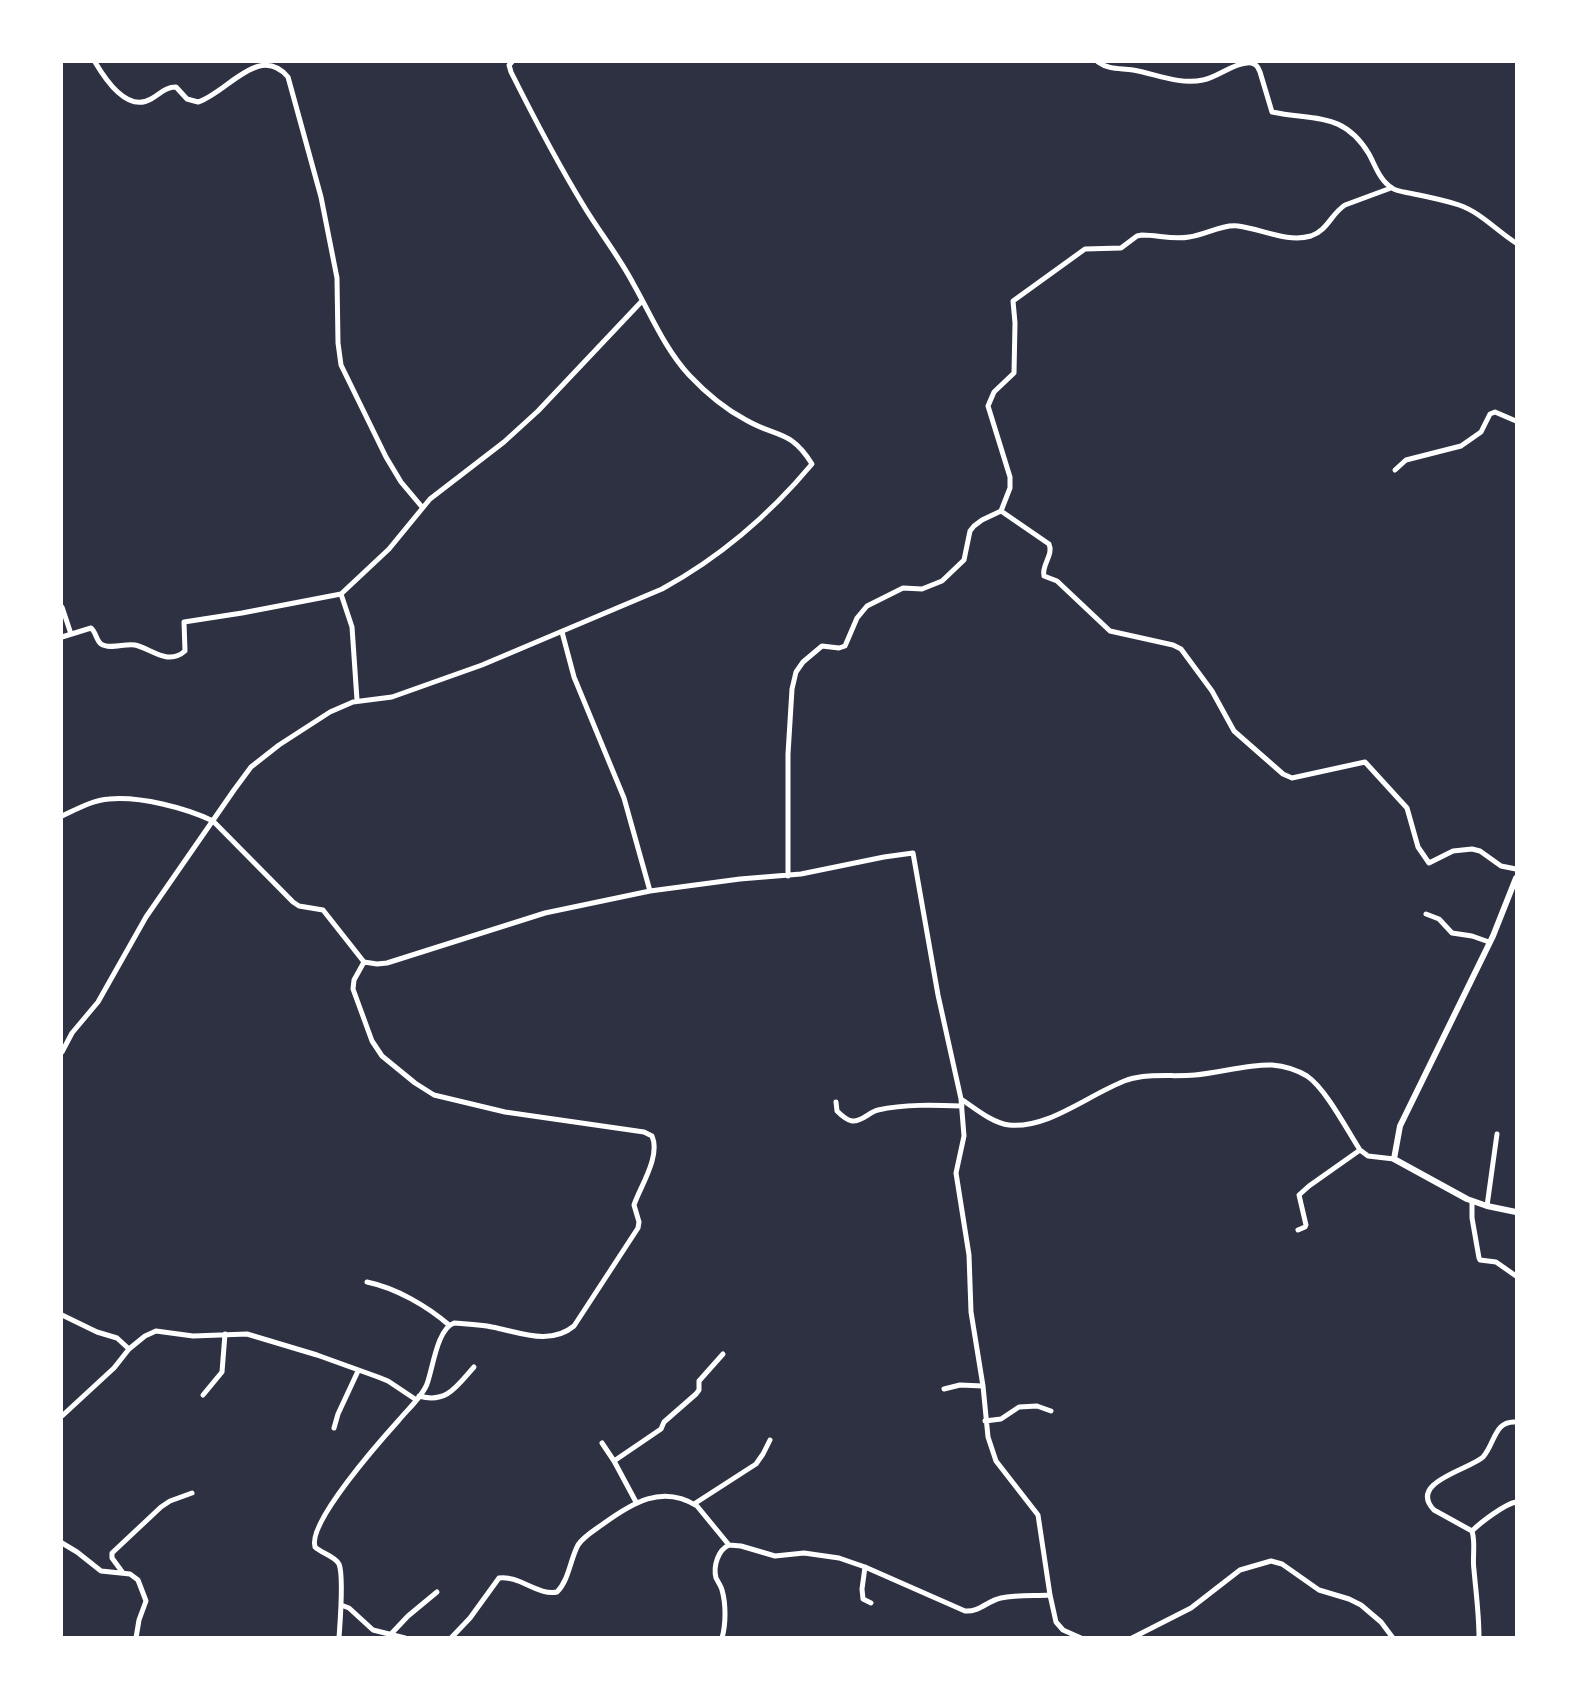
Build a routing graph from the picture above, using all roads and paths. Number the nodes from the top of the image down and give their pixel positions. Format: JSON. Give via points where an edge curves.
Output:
{"nodes":[{"id":1,"x":95,"y":62,"type":"edge"},
{"id":2,"x":512,"y":62,"type":"edge"},
{"id":3,"x":1098,"y":62,"type":"edge"},
{"id":4,"x":1391,"y":188,"type":"junction"},
{"id":5,"x":1516,"y":243,"type":"edge"},
{"id":6,"x":642,"y":301,"type":"junction"},
{"id":7,"x":1516,"y":421,"type":"edge"},
{"id":8,"x":1395,"y":470,"type":"dead end"},
{"id":9,"x":422,"y":507,"type":"junction"},
{"id":10,"x":1001,"y":511,"type":"junction"},
{"id":11,"x":341,"y":594,"type":"junction"},
{"id":12,"x":62,"y":607,"type":"edge"},
{"id":13,"x":561,"y":632,"type":"junction"},
{"id":14,"x":71,"y":634,"type":"junction"},
{"id":15,"x":62,"y":637,"type":"edge"},
{"id":16,"x":357,"y":700,"type":"junction"},
{"id":17,"x":62,"y":816,"type":"edge"},
{"id":18,"x":213,"y":821,"type":"junction"},
{"id":19,"x":1516,"y":869,"type":"edge"},
{"id":20,"x":788,"y":876,"type":"junction"},
{"id":21,"x":1516,"y":878,"type":"edge"},
{"id":22,"x":650,"y":891,"type":"junction"},
{"id":23,"x":1426,"y":914,"type":"dead end"},
{"id":24,"x":1489,"y":942,"type":"junction"},
{"id":25,"x":364,"y":962,"type":"junction"},
{"id":26,"x":62,"y":1052,"type":"edge"},
{"id":27,"x":961,"y":1099,"type":"junction"},
{"id":28,"x":836,"y":1102,"type":"dead end"},
{"id":29,"x":962,"y":1106,"type":"junction"},
{"id":30,"x":1497,"y":1134,"type":"dead end"},
{"id":31,"x":1359,"y":1150,"type":"junction"},
{"id":32,"x":1394,"y":1159,"type":"junction"},
{"id":33,"x":1472,"y":1201,"type":"junction"},
{"id":34,"x":1487,"y":1206,"type":"junction"},
{"id":35,"x":1516,"y":1212,"type":"edge"},
{"id":36,"x":1298,"y":1230,"type":"dead end"},
{"id":37,"x":1516,"y":1276,"type":"edge"},
{"id":38,"x":367,"y":1282,"type":"dead end"},
{"id":39,"x":62,"y":1315,"type":"edge"},
{"id":40,"x":449,"y":1325,"type":"junction"},
{"id":41,"x":225,"y":1334,"type":"junction"},
{"id":42,"x":129,"y":1349,"type":"junction"},
{"id":43,"x":723,"y":1353,"type":"dead end"},
{"id":44,"x":474,"y":1367,"type":"dead end"},
{"id":45,"x":358,"y":1371,"type":"junction"},
{"id":46,"x":983,"y":1386,"type":"junction"},
{"id":47,"x":944,"y":1389,"type":"dead end"},
{"id":48,"x":203,"y":1395,"type":"dead end"},
{"id":49,"x":417,"y":1397,"type":"junction"},
{"id":50,"x":1051,"y":1411,"type":"dead end"},
{"id":51,"x":62,"y":1416,"type":"edge"},
{"id":52,"x":985,"y":1421,"type":"junction"},
{"id":53,"x":1516,"y":1422,"type":"edge"},
{"id":54,"x":334,"y":1428,"type":"dead end"},
{"id":55,"x":770,"y":1440,"type":"dead end"},
{"id":56,"x":602,"y":1443,"type":"dead end"},
{"id":57,"x":614,"y":1461,"type":"junction"},
{"id":58,"x":192,"y":1493,"type":"dead end"},
{"id":59,"x":636,"y":1502,"type":"junction"},
{"id":60,"x":1516,"y":1502,"type":"edge"},
{"id":61,"x":694,"y":1504,"type":"junction"},
{"id":62,"x":1472,"y":1531,"type":"junction"},
{"id":63,"x":62,"y":1543,"type":"edge"},
{"id":64,"x":729,"y":1545,"type":"junction"},
{"id":65,"x":865,"y":1567,"type":"junction"},
{"id":66,"x":123,"y":1573,"type":"junction"},
{"id":67,"x":437,"y":1592,"type":"dead end"},
{"id":68,"x":1050,"y":1595,"type":"junction"},
{"id":69,"x":871,"y":1603,"type":"dead end"},
{"id":70,"x":341,"y":1605,"type":"junction"},
{"id":71,"x":391,"y":1634,"type":"junction"},
{"id":72,"x":136,"y":1638,"type":"edge"},
{"id":73,"x":339,"y":1638,"type":"edge"},
{"id":74,"x":405,"y":1638,"type":"edge"},
{"id":75,"x":451,"y":1638,"type":"edge"},
{"id":76,"x":722,"y":1638,"type":"edge"},
{"id":77,"x":1081,"y":1638,"type":"edge"},
{"id":78,"x":1132,"y":1638,"type":"edge"},
{"id":79,"x":1393,"y":1638,"type":"edge"},
{"id":80,"x":1479,"y":1638,"type":"edge"}],
"edges":[{"from":1,"to":9,"type":"street","via":[[119,94],[137,102],[146,102],[165,89],[176,87],[187,99],[198,102],[244,73],[267,64],[276,66],[288,77],[321,196],[335,269],[341,365],[386,457]]},
{"from":2,"to":6,"type":"street","via":[[508,65],[510,72],[534,118]]},
{"from":3,"to":4,"type":"street","via":[[1109,68],[1182,81],[1205,80],[1240,64],[1253,63],[1258,66],[1271,111],[1345,127],[1361,142]]},
{"from":4,"to":5,"type":"street","via":[[1475,212]]},
{"from":4,"to":10,"type":"street","via":[[1338,209],[1323,230],[1306,237],[1289,238],[1233,225],[1188,237],[1137,236],[1121,248],[1085,249],[1017,298],[1012,306],[1014,373],[994,392],[988,406],[1010,477]]},
{"from":6,"to":9,"type":"street","via":[[538,411]]},
{"from":6,"to":13,"type":"street","via":[[689,375],[725,408],[789,437],[812,464],[771,508],[680,579]]},
{"from":7,"to":8,"type":"street","via":[[1495,412],[1490,414],[1481,432],[1461,446],[1406,460]]},
{"from":9,"to":11,"type":"street","via":[[389,549]]},
{"from":10,"to":19,"type":"street","via":[[1049,544],[1051,551],[1044,576],[1057,581],[1108,630],[1181,649],[1212,691],[1234,731],[1283,774],[1292,778],[1365,762],[1407,808],[1418,847],[1428,863],[1453,851],[1472,849],[1501,866]]},
{"from":10,"to":20,"type":"street","via":[[974,526],[964,560],[948,576],[935,585],[903,588],[871,603],[857,618],[845,646],[822,646],[796,672],[788,754]]},
{"from":11,"to":14,"type":"street","via":[[184,622],[185,651],[170,657],[133,645],[105,646],[91,628]]},
{"from":11,"to":16,"type":"street","via":[[352,627]]},
{"from":12,"to":14,"type":"street"},
{"from":13,"to":16,"type":"street","via":[[408,692]]},
{"from":13,"to":22,"type":"street","via":[[574,677],[624,798]]},
{"from":14,"to":15,"type":"street"},
{"from":16,"to":18,"type":"street","via":[[330,712],[266,755],[248,772]]},
{"from":17,"to":18,"type":"street","via":[[94,802],[121,799],[179,808]]},
{"from":18,"to":25,"type":"street","via":[[293,902],[323,910]]},
{"from":18,"to":26,"type":"street"},
{"from":20,"to":22,"type":"street"},
{"from":20,"to":27,"type":"street","via":[[913,853]]},
{"from":21,"to":24,"type":"street"},
{"from":22,"to":25,"type":"street","via":[[545,913],[387,963]]},
{"from":23,"to":24,"type":"street","via":[[1439,919],[1452,933]]},
{"from":24,"to":32,"type":"street","via":[[1405,1115]]},
{"from":25,"to":40,"type":"street","via":[[353,989],[372,1041],[382,1056],[434,1095],[505,1112],[644,1132],[655,1142],[634,1205],[639,1224],[574,1326],[561,1334],[546,1336]]},
{"from":27,"to":29,"type":"street"},
{"from":27,"to":31,"type":"street","via":[[999,1123],[1022,1125],[1045,1121],[1137,1077],[1194,1075],[1273,1065],[1298,1072],[1317,1084]]},
{"from":28,"to":29,"type":"street","via":[[837,1111],[852,1121],[884,1109]]},
{"from":29,"to":46,"type":"street","via":[[963,1144],[956,1173]]},
{"from":30,"to":34,"type":"street"},
{"from":31,"to":32,"type":"street","via":[[1368,1156]]},
{"from":31,"to":36,"type":"street","via":[[1299,1195],[1305,1225]]},
{"from":32,"to":33,"type":"street"},
{"from":33,"to":34,"type":"street"},
{"from":33,"to":37,"type":"street","via":[[1480,1260],[1501,1264]]},
{"from":34,"to":35,"type":"street"},
{"from":38,"to":40,"type":"street","via":[[401,1294]]},
{"from":39,"to":42,"type":"street","via":[[117,1338]]},
{"from":40,"to":49,"type":"street","via":[[426,1386]]},
{"from":41,"to":42,"type":"street","via":[[193,1336],[156,1331]]},
{"from":41,"to":45,"type":"street","via":[[255,1336]]},
{"from":41,"to":48,"type":"street","via":[[222,1372]]},
{"from":42,"to":51,"type":"street"},
{"from":43,"to":57,"type":"street","via":[[699,1381],[696,1394],[661,1429]]},
{"from":44,"to":49,"type":"street","via":[[448,1395]]},
{"from":45,"to":49,"type":"street"},
{"from":45,"to":54,"type":"street"},
{"from":46,"to":47,"type":"street"},
{"from":46,"to":52,"type":"street"},
{"from":49,"to":70,"type":"street","via":[[349,1478],[314,1539],[315,1547],[338,1563]]},
{"from":50,"to":52,"type":"street","via":[[1037,1406],[1019,1407],[1001,1419]]},
{"from":52,"to":68,"type":"street","via":[[996,1461],[1038,1515]]},
{"from":53,"to":62,"type":"street","via":[[1504,1423],[1499,1428],[1478,1461],[1440,1478],[1430,1490],[1429,1505],[1434,1510]]},
{"from":55,"to":61,"type":"street","via":[[756,1464]]},
{"from":56,"to":57,"type":"street"},
{"from":57,"to":59,"type":"street"},
{"from":58,"to":66,"type":"street","via":[[161,1507],[112,1553]]},
{"from":59,"to":61,"type":"street","via":[[676,1497]]},
{"from":59,"to":75,"type":"street","via":[[580,1542],[557,1592],[548,1593],[499,1578]]},
{"from":60,"to":62,"type":"street"},
{"from":61,"to":64,"type":"street"},
{"from":62,"to":80,"type":"street"},
{"from":63,"to":66,"type":"street","via":[[101,1571]]},
{"from":64,"to":65,"type":"street","via":[[775,1556],[820,1554]]},
{"from":64,"to":76,"type":"street","via":[[720,1553],[716,1568],[723,1593]]},
{"from":65,"to":68,"type":"street","via":[[965,1611],[978,1610],[1003,1597]]},
{"from":65,"to":69,"type":"street","via":[[862,1594]]},
{"from":66,"to":72,"type":"street","via":[[138,1580],[146,1601]]},
{"from":67,"to":71,"type":"street"},
{"from":68,"to":77,"type":"street","via":[[1059,1626]]},
{"from":70,"to":71,"type":"street","via":[[374,1630]]},
{"from":70,"to":73,"type":"street"},
{"from":71,"to":74,"type":"street"},
{"from":78,"to":79,"type":"street","via":[[1191,1608],[1240,1570],[1271,1561],[1282,1564],[1319,1590],[1361,1605]]}]}
